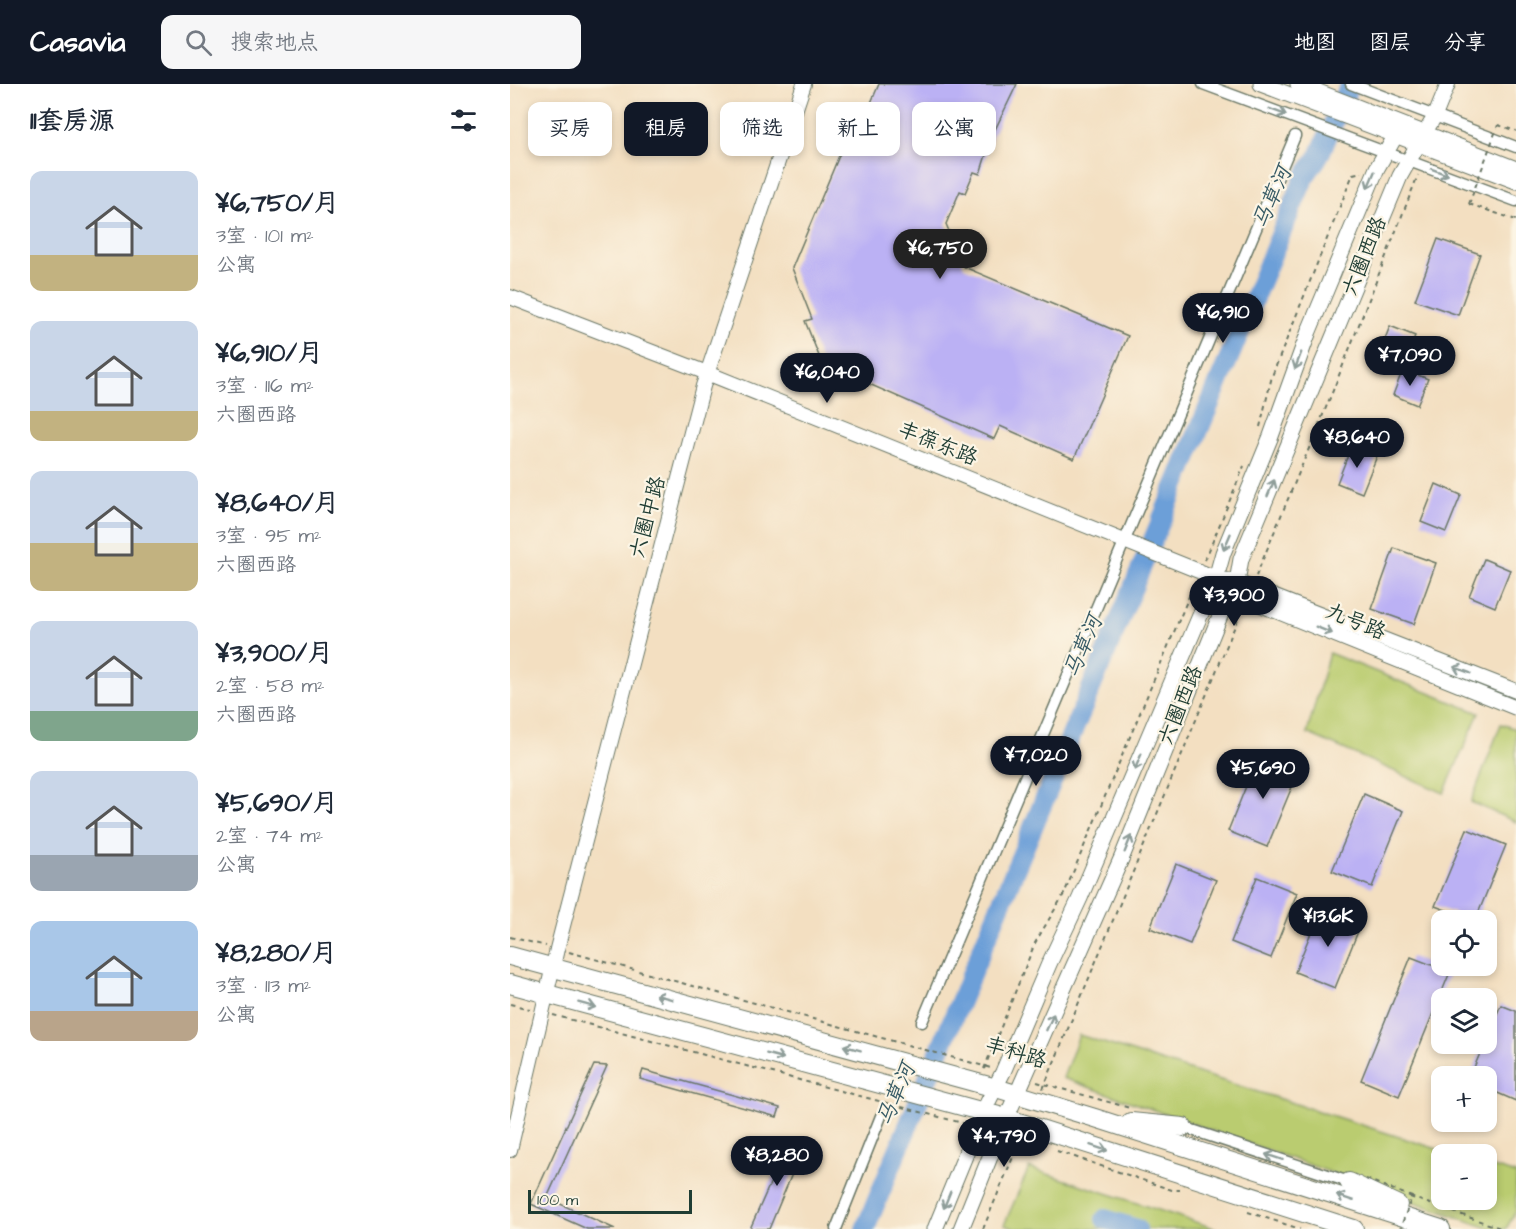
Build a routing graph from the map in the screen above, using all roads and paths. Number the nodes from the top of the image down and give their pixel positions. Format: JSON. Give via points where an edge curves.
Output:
{"nodes":[{"id":1,"x":804,"y":84,"type":"edge"},
{"id":2,"x":1203,"y":84,"type":"edge"},
{"id":3,"x":1261,"y":84,"type":"edge"},
{"id":4,"x":1298,"y":84,"type":"edge"},
{"id":5,"x":1352,"y":84,"type":"edge"},
{"id":6,"x":1448,"y":84,"type":"edge"},
{"id":7,"x":1322,"y":100,"type":"junction"},
{"id":8,"x":1356,"y":112,"type":"junction"},
{"id":9,"x":1435,"y":116,"type":"junction"},
{"id":10,"x":1516,"y":131,"type":"edge"},
{"id":11,"x":1396,"y":135,"type":"junction"},
{"id":12,"x":1295,"y":136,"type":"dead end"},
{"id":13,"x":1420,"y":138,"type":"junction"},
{"id":14,"x":1516,"y":147,"type":"edge"},
{"id":15,"x":1386,"y":152,"type":"junction"},
{"id":16,"x":1414,"y":163,"type":"junction"},
{"id":17,"x":1377,"y":168,"type":"junction"},
{"id":18,"x":1516,"y":170,"type":"edge"},
{"id":19,"x":1516,"y":180,"type":"edge"},
{"id":20,"x":1516,"y":201,"type":"edge"},
{"id":21,"x":1516,"y":220,"type":"edge"},
{"id":22,"x":510,"y":297,"type":"edge"},
{"id":23,"x":707,"y":373,"type":"junction"},
{"id":24,"x":1259,"y":428,"type":"dead end"},
{"id":25,"x":1246,"y":461,"type":"dead end"},
{"id":26,"x":1128,"y":542,"type":"junction"},
{"id":27,"x":1200,"y":571,"type":"junction"},
{"id":28,"x":1216,"y":578,"type":"junction"},
{"id":29,"x":1241,"y":590,"type":"junction"},
{"id":30,"x":1516,"y":691,"type":"edge"},
{"id":31,"x":1516,"y":708,"type":"edge"},
{"id":32,"x":510,"y":937,"type":"edge"},
{"id":33,"x":510,"y":956,"type":"edge"},
{"id":34,"x":555,"y":957,"type":"junction"},
{"id":35,"x":510,"y":984,"type":"edge"},
{"id":36,"x":546,"y":994,"type":"junction"},
{"id":37,"x":510,"y":1004,"type":"edge"},
{"id":38,"x":542,"y":1012,"type":"junction"},
{"id":39,"x":921,"y":1022,"type":"dead end"},
{"id":40,"x":985,"y":1066,"type":"junction"},
{"id":41,"x":1025,"y":1078,"type":"junction"},
{"id":42,"x":1000,"y":1080,"type":"junction"},
{"id":43,"x":978,"y":1083,"type":"junction"},
{"id":44,"x":1045,"y":1084,"type":"junction"},
{"id":45,"x":1017,"y":1095,"type":"junction"},
{"id":46,"x":1037,"y":1101,"type":"junction"},
{"id":47,"x":1137,"y":1110,"type":"dead end"},
{"id":48,"x":881,"y":1116,"type":"dead end"},
{"id":49,"x":972,"y":1117,"type":"junction"},
{"id":50,"x":1095,"y":1118,"type":"junction"},
{"id":51,"x":1003,"y":1125,"type":"junction"},
{"id":52,"x":1183,"y":1127,"type":"joint"},
{"id":53,"x":1024,"y":1132,"type":"junction"},
{"id":54,"x":1038,"y":1145,"type":"dead end"},
{"id":55,"x":1049,"y":1148,"type":"dead end"},
{"id":56,"x":510,"y":1150,"type":"edge"},
{"id":57,"x":1357,"y":1180,"type":"junction"},
{"id":58,"x":1182,"y":1190,"type":"dead end"},
{"id":59,"x":1412,"y":1197,"type":"junction"},
{"id":60,"x":1431,"y":1204,"type":"edge"},
{"id":61,"x":1247,"y":1211,"type":"dead end"},
{"id":62,"x":1435,"y":1227,"type":"edge"},
{"id":63,"x":836,"y":1229,"type":"edge"},
{"id":64,"x":935,"y":1229,"type":"edge"},
{"id":65,"x":961,"y":1229,"type":"edge"},
{"id":66,"x":982,"y":1229,"type":"edge"},
{"id":67,"x":1300,"y":1229,"type":"edge"},
{"id":68,"x":1354,"y":1229,"type":"edge"},
{"id":69,"x":1400,"y":1229,"type":"edge"},
{"id":70,"x":1503,"y":1229,"type":"edge"}],
"edges":[{"from":1,"to":23,"type":"street","name":"六圈中路"},
{"from":2,"to":15,"type":"street","one_way":true},
{"from":3,"to":7,"type":"main road"},
{"from":4,"to":7,"type":"main road"},
{"from":5,"to":9,"type":"street"},
{"from":6,"to":9,"type":"street","name":"六圈西路"},
{"from":7,"to":8,"type":"main road"},
{"from":8,"to":11,"type":"main road"},
{"from":8,"to":13,"type":"main road"},
{"from":9,"to":13,"type":"street","name":"六圈西路"},
{"from":9,"to":14,"type":"street"},
{"from":10,"to":21,"type":"path","bridge":true,"via":[[1498,125],[1469,204]]},
{"from":11,"to":13,"type":"main road"},
{"from":11,"to":15,"type":"main road","name":"六圈西路"},
{"from":12,"to":26,"type":"street"},
{"from":13,"to":16,"type":"main road","name":"六圈西路"},
{"from":13,"to":18,"type":"main road"},
{"from":13,"to":19,"type":"main road"},
{"from":15,"to":16,"type":"street"},
{"from":15,"to":17,"type":"main road","name":"六圈西路"},
{"from":16,"to":20,"type":"street","one_way":true},
{"from":16,"to":29,"type":"path","name":"六圈西路","via":[[1332,393]]},
{"from":29,"to":16,"type":"main road","name":"六圈西路","one_way":true,"via":[[1241,559]]},
{"from":17,"to":24,"type":"path","name":"六圈西路","via":[[1353,174],[1272,376]]},
{"from":17,"to":28,"type":"main road","name":"六圈西路","one_way":true,"via":[[1309,331]]},
{"from":22,"to":23,"type":"street","name":"丰葆东路"},
{"from":23,"to":26,"type":"street","name":"丰葆东路"},
{"from":23,"to":34,"type":"street","name":"六圈中路"},
{"from":25,"to":27,"type":"path","name":"六圈西路"},
{"from":26,"to":27,"type":"street","name":"丰葆东路"},
{"from":26,"to":39,"type":"street"},
{"from":27,"to":28,"type":"street","name":"丰葆东路"},
{"from":27,"to":40,"type":"path","name":"六圈西路","via":[[1064,894],[1035,944]]},
{"from":28,"to":29,"type":"street","name":"九号路"},
{"from":28,"to":42,"type":"main road","name":"六圈西路","one_way":true},
{"from":30,"to":29,"type":"street","name":"九号路","one_way":true},
{"from":29,"to":31,"type":"street","name":"九号路","one_way":true},
{"from":41,"to":29,"type":"main road","name":"六圈西路","one_way":true},
{"from":29,"to":44,"type":"path","name":"六圈西路"},
{"from":32,"to":34,"type":"path","name":"丰科路"},
{"from":33,"to":34,"type":"main road","name":"丰科路"},
{"from":34,"to":36,"type":"street","name":"六圈中路"},
{"from":34,"to":40,"type":"path","name":"丰科路"},
{"from":43,"to":34,"type":"main road","name":"丰科路","one_way":true},
{"from":35,"to":36,"type":"main road"},
{"from":36,"to":38,"type":"street","name":"六圈中路"},
{"from":36,"to":49,"type":"main road","one_way":true,"via":[[942,1101]]},
{"from":37,"to":38,"type":"path"},
{"from":38,"to":49,"type":"path"},
{"from":38,"to":56,"type":"street","name":"六圈中路"},
{"from":40,"to":42,"type":"path","name":"丰科路"},
{"from":40,"to":43,"type":"path","name":"六圈西路"},
{"from":41,"to":44,"type":"path","name":"丰科路"},
{"from":41,"to":45,"type":"main road","name":"六圈西路"},
{"from":42,"to":43,"type":"main road","name":"丰科路"},
{"from":42,"to":45,"type":"main road","name":"丰科路"},
{"from":42,"to":49,"type":"main road","name":"六圈西路"},
{"from":44,"to":46,"type":"path","name":"六圈西路"},
{"from":44,"to":47,"type":"path","name":"丰科路"},
{"from":45,"to":46,"type":"main road","name":"丰科路"},
{"from":45,"to":51,"type":"main road","name":"六圈西路"},
{"from":46,"to":50,"type":"main road","name":"丰科路"},
{"from":48,"to":63,"type":"street"},
{"from":49,"to":51,"type":"main road"},
{"from":49,"to":64,"type":"main road","name":"六圈西路","one_way":true},
{"from":50,"to":52,"type":"main road"},
{"from":62,"to":50,"type":"main road","name":"丰科路","one_way":true},
{"from":51,"to":53,"type":"main road"},
{"from":51,"to":53,"type":"path"},
{"from":51,"to":65,"type":"main road","name":"六圈西路"},
{"from":57,"to":52,"type":"street","one_way":true},
{"from":53,"to":54,"type":"path"},
{"from":53,"to":66,"type":"path"},
{"from":53,"to":68,"type":"main road","one_way":true},
{"from":55,"to":58,"type":"path","via":[[1172,1190]]},
{"from":57,"to":59,"type":"path","bridge":true},
{"from":57,"to":62,"type":"main road"},
{"from":57,"to":70,"type":"path"},
{"from":59,"to":60,"type":"path"},
{"from":59,"to":69,"type":"path","bridge":true},
{"from":61,"to":67,"type":"path"}]}
